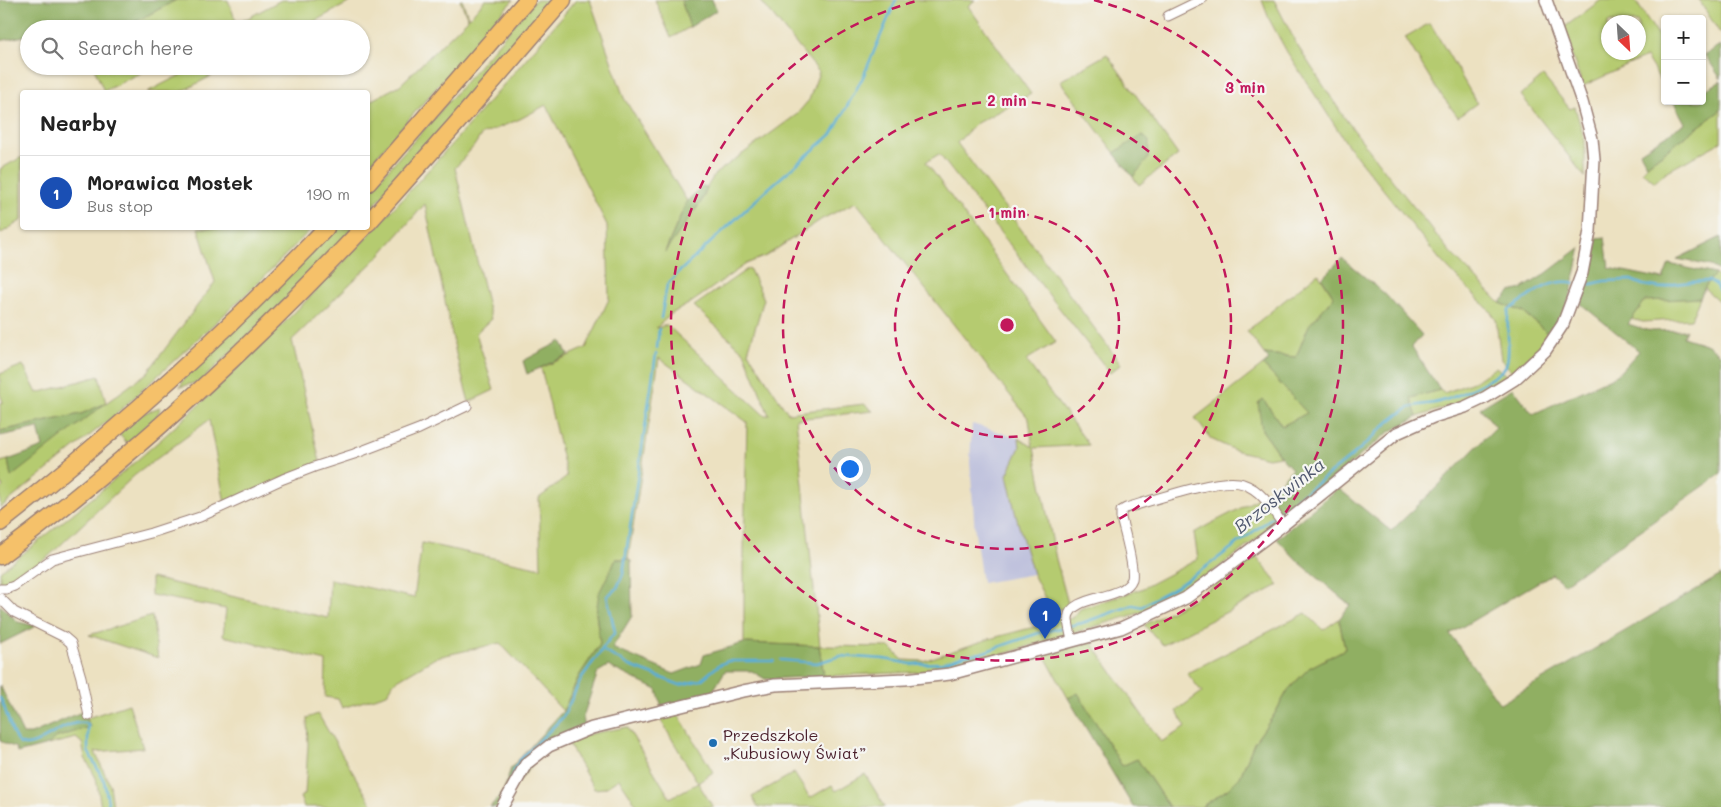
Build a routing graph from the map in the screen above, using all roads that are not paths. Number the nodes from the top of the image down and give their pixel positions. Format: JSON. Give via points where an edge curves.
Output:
{"nodes":[{"id":1,"x":527,"y":0,"type":"edge"},
{"id":2,"x":562,"y":0,"type":"edge"},
{"id":3,"x":1201,"y":0,"type":"edge"},
{"id":4,"x":1546,"y":0,"type":"edge"},
{"id":5,"x":1168,"y":16,"type":"dead end"},
{"id":6,"x":370,"y":181,"type":"edge"},
{"id":7,"x":370,"y":221,"type":"edge"},
{"id":8,"x":324,"y":230,"type":"edge"},
{"id":9,"x":361,"y":230,"type":"edge"},
{"id":10,"x":468,"y":406,"type":"dead end"},
{"id":11,"x":1281,"y":522,"type":"junction"},
{"id":12,"x":0,"y":523,"type":"edge"},
{"id":13,"x":0,"y":556,"type":"edge"},
{"id":14,"x":0,"y":589,"type":"edge"},
{"id":15,"x":0,"y":598,"type":"edge"},
{"id":16,"x":1071,"y":635,"type":"junction"},
{"id":17,"x":89,"y":716,"type":"dead end"},
{"id":18,"x":502,"y":807,"type":"edge"}],
"edges":[{"from":1,"to":6,"type":"highway"},
{"from":2,"to":7,"type":"highway"},
{"from":3,"to":5,"type":"street"},
{"from":4,"to":11,"type":"street","via":[[1582,102],[1594,160],[1590,231],[1582,274],[1563,324],[1545,351],[1516,379],[1465,407],[1397,433]]},
{"from":8,"to":12,"type":"highway","via":[[206,348]]},
{"from":9,"to":13,"type":"highway","via":[[226,366],[172,415]]},
{"from":10,"to":14,"type":"street","via":[[419,429],[283,479],[200,517],[52,559],[14,586]]},
{"from":11,"to":16,"type":"street","via":[[1186,598],[1122,628]]},
{"from":11,"to":16,"type":"street","via":[[1263,496],[1244,484],[1233,482],[1126,508],[1121,511],[1121,518],[1132,579],[1116,592],[1079,604],[1069,619]]},
{"from":15,"to":17,"type":"street","via":[[14,612],[71,643]]},
{"from":16,"to":18,"type":"street","via":[[950,674],[775,685],[592,728],[549,746],[526,764]]}]}
